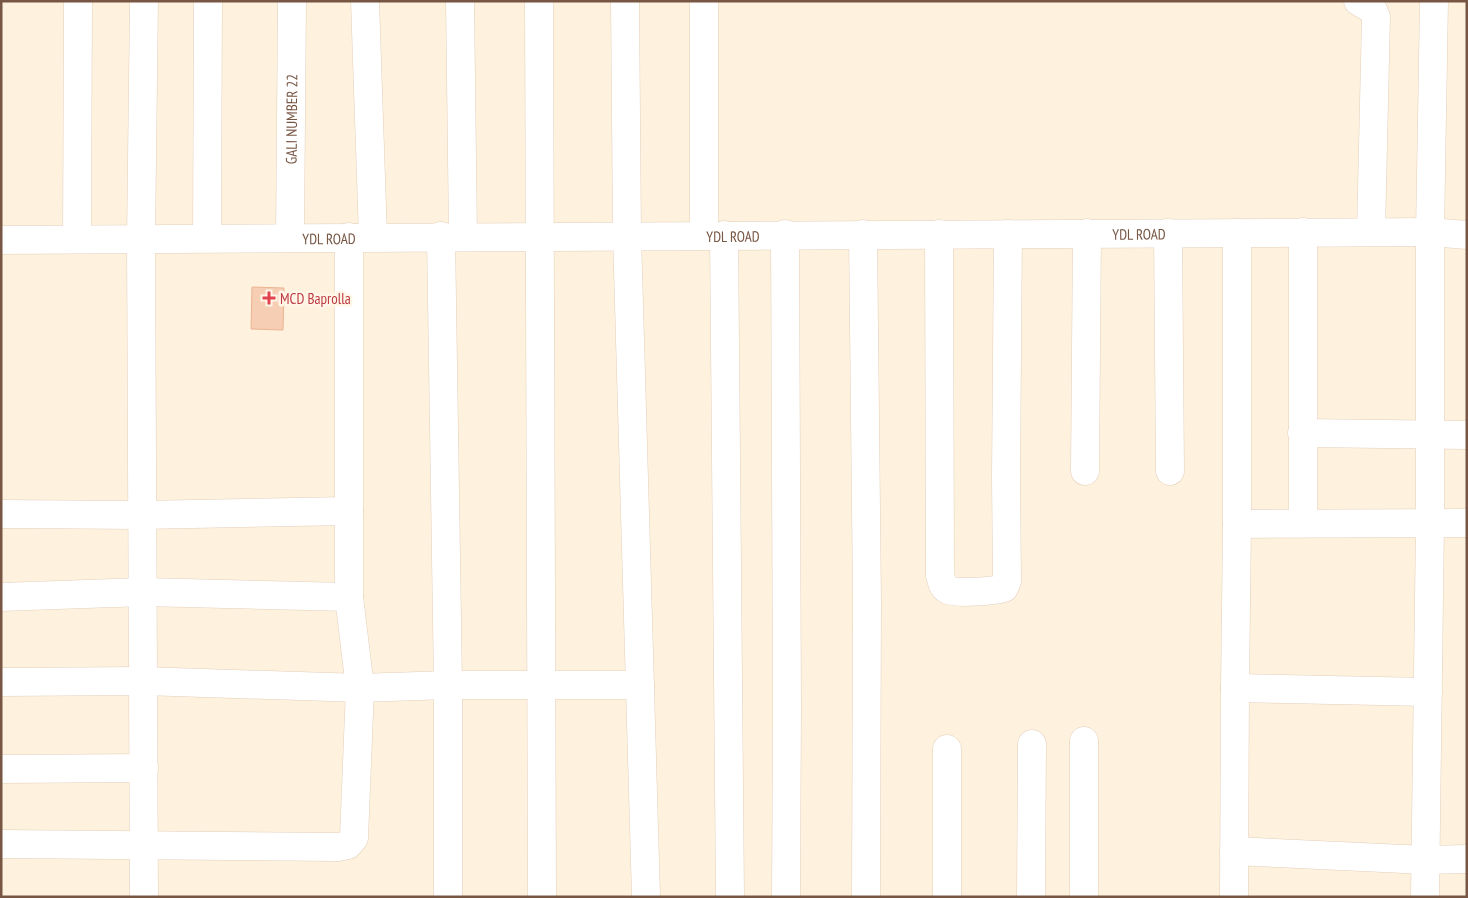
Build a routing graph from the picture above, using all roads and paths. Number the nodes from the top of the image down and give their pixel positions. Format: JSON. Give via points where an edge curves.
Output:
{"nodes":[{"id":1,"x":78,"y":1,"type":"edge"},
{"id":2,"x":144,"y":1,"type":"edge"},
{"id":3,"x":208,"y":1,"type":"edge"},
{"id":4,"x":292,"y":1,"type":"edge"},
{"id":5,"x":365,"y":1,"type":"edge"},
{"id":6,"x":460,"y":1,"type":"edge"},
{"id":7,"x":539,"y":1,"type":"edge"},
{"id":8,"x":625,"y":1,"type":"edge"},
{"id":9,"x":704,"y":1,"type":"edge"},
{"id":10,"x":1358,"y":1,"type":"edge"},
{"id":11,"x":1434,"y":1,"type":"edge"},
{"id":12,"x":1237,"y":232,"type":"junction"},
{"id":13,"x":1303,"y":232,"type":"junction"},
{"id":14,"x":1371,"y":232,"type":"junction"},
{"id":15,"x":1430,"y":232,"type":"junction"},
{"id":16,"x":1087,"y":233,"type":"junction"},
{"id":17,"x":1168,"y":233,"type":"junction"},
{"id":18,"x":785,"y":234,"type":"junction"},
{"id":19,"x":863,"y":234,"type":"junction"},
{"id":20,"x":939,"y":234,"type":"junction"},
{"id":21,"x":1008,"y":234,"type":"junction"},
{"id":22,"x":714,"y":235,"type":"junction"},
{"id":23,"x":1467,"y":235,"type":"edge"},
{"id":24,"x":452,"y":236,"type":"junction"},
{"id":25,"x":540,"y":236,"type":"junction"},
{"id":26,"x":627,"y":236,"type":"junction"},
{"id":27,"x":361,"y":237,"type":"junction"},
{"id":28,"x":207,"y":238,"type":"junction"},
{"id":29,"x":290,"y":238,"type":"junction"},
{"id":30,"x":77,"y":239,"type":"junction"},
{"id":31,"x":141,"y":239,"type":"junction"},
{"id":32,"x":1,"y":240,"type":"edge"},
{"id":33,"x":1302,"y":433,"type":"junction"},
{"id":34,"x":1430,"y":434,"type":"junction"},
{"id":35,"x":1467,"y":435,"type":"edge"},
{"id":36,"x":1170,"y":470,"type":"dead end"},
{"id":37,"x":1085,"y":471,"type":"dead end"},
{"id":38,"x":349,"y":511,"type":"junction"},
{"id":39,"x":1,"y":514,"type":"edge"},
{"id":40,"x":142,"y":515,"type":"junction"},
{"id":41,"x":1303,"y":522,"type":"junction"},
{"id":42,"x":1467,"y":523,"type":"edge"},
{"id":43,"x":1238,"y":524,"type":"junction"},
{"id":44,"x":1430,"y":524,"type":"junction"},
{"id":45,"x":143,"y":592,"type":"junction"},
{"id":46,"x":1,"y":597,"type":"edge"},
{"id":47,"x":349,"y":597,"type":"junction"},
{"id":48,"x":143,"y":680,"type":"junction"},
{"id":49,"x":1,"y":682,"type":"edge"},
{"id":50,"x":541,"y":684,"type":"junction"},
{"id":51,"x":448,"y":685,"type":"junction"},
{"id":52,"x":640,"y":685,"type":"junction"},
{"id":53,"x":360,"y":688,"type":"junction"},
{"id":54,"x":1235,"y":688,"type":"junction"},
{"id":55,"x":1428,"y":692,"type":"junction"},
{"id":56,"x":1084,"y":741,"type":"dead end"},
{"id":57,"x":1032,"y":744,"type":"dead end"},
{"id":58,"x":947,"y":749,"type":"dead end"},
{"id":59,"x":144,"y":768,"type":"junction"},
{"id":60,"x":1,"y":769,"type":"edge"},
{"id":61,"x":1,"y":844,"type":"edge"},
{"id":62,"x":144,"y":846,"type":"junction"},
{"id":63,"x":1234,"y":851,"type":"junction"},
{"id":64,"x":1467,"y":859,"type":"edge"},
{"id":65,"x":1426,"y":860,"type":"junction"},
{"id":66,"x":144,"y":897,"type":"edge"},
{"id":67,"x":448,"y":897,"type":"edge"},
{"id":68,"x":542,"y":897,"type":"edge"},
{"id":69,"x":646,"y":897,"type":"edge"},
{"id":70,"x":730,"y":897,"type":"edge"},
{"id":71,"x":786,"y":897,"type":"edge"},
{"id":72,"x":866,"y":897,"type":"edge"},
{"id":73,"x":947,"y":897,"type":"edge"},
{"id":74,"x":1031,"y":897,"type":"edge"},
{"id":75,"x":1084,"y":897,"type":"edge"},
{"id":76,"x":1234,"y":897,"type":"edge"},
{"id":77,"x":1425,"y":897,"type":"edge"}],
"edges":[{"from":1,"to":30,"type":"street"},
{"from":2,"to":31,"type":"street"},
{"from":3,"to":28,"type":"street"},
{"from":4,"to":29,"type":"street","name":"GALI NUMBER 22"},
{"from":5,"to":27,"type":"street"},
{"from":6,"to":24,"type":"street"},
{"from":7,"to":25,"type":"street"},
{"from":8,"to":26,"type":"street"},
{"from":9,"to":22,"type":"street"},
{"from":10,"to":14,"type":"street","via":[[1373,10],[1376,17]]},
{"from":11,"to":15,"type":"street"},
{"from":12,"to":13,"type":"street","name":"YDL ROAD"},
{"from":12,"to":17,"type":"street","name":"YDL ROAD"},
{"from":12,"to":43,"type":"street"},
{"from":13,"to":14,"type":"street","name":"YDL ROAD"},
{"from":13,"to":33,"type":"street"},
{"from":14,"to":15,"type":"street","name":"YDL ROAD"},
{"from":15,"to":23,"type":"street","name":"YDL ROAD"},
{"from":15,"to":34,"type":"street"},
{"from":16,"to":17,"type":"street","name":"YDL ROAD"},
{"from":16,"to":21,"type":"street","name":"YDL ROAD"},
{"from":16,"to":37,"type":"street"},
{"from":17,"to":36,"type":"street"},
{"from":18,"to":19,"type":"street","name":"YDL ROAD"},
{"from":18,"to":22,"type":"street","name":"YDL ROAD"},
{"from":18,"to":71,"type":"street"},
{"from":19,"to":20,"type":"street","name":"YDL ROAD"},
{"from":19,"to":72,"type":"street"},
{"from":20,"to":21,"type":"street","name":"YDL ROAD"},
{"from":20,"to":21,"type":"street","via":[[940,576],[948,590],[956,592],[997,591],[1004,588],[1007,581]]},
{"from":22,"to":26,"type":"street","name":"YDL ROAD"},
{"from":22,"to":70,"type":"street"},
{"from":24,"to":25,"type":"street","name":"YDL ROAD"},
{"from":24,"to":27,"type":"street","name":"YDL ROAD"},
{"from":24,"to":51,"type":"street"},
{"from":25,"to":26,"type":"street","name":"YDL ROAD"},
{"from":25,"to":50,"type":"street"},
{"from":26,"to":52,"type":"street"},
{"from":27,"to":29,"type":"street","name":"YDL ROAD"},
{"from":27,"to":38,"type":"street"},
{"from":28,"to":29,"type":"street","name":"YDL ROAD"},
{"from":28,"to":31,"type":"street","name":"YDL ROAD"},
{"from":30,"to":31,"type":"street","name":"YDL ROAD"},
{"from":30,"to":32,"type":"street","name":"YDL ROAD"},
{"from":31,"to":40,"type":"street"},
{"from":33,"to":34,"type":"street"},
{"from":33,"to":41,"type":"street"},
{"from":34,"to":35,"type":"street"},
{"from":34,"to":44,"type":"street"},
{"from":38,"to":40,"type":"street"},
{"from":38,"to":47,"type":"street"},
{"from":39,"to":40,"type":"street"},
{"from":40,"to":45,"type":"street"},
{"from":41,"to":43,"type":"street"},
{"from":41,"to":44,"type":"street"},
{"from":42,"to":44,"type":"street"},
{"from":43,"to":54,"type":"street"},
{"from":44,"to":55,"type":"street"},
{"from":45,"to":46,"type":"street"},
{"from":45,"to":47,"type":"street"},
{"from":45,"to":48,"type":"street"},
{"from":47,"to":53,"type":"street"},
{"from":48,"to":49,"type":"street"},
{"from":48,"to":53,"type":"street"},
{"from":48,"to":59,"type":"street"},
{"from":50,"to":51,"type":"street"},
{"from":50,"to":52,"type":"street"},
{"from":50,"to":68,"type":"street"},
{"from":51,"to":53,"type":"street"},
{"from":51,"to":67,"type":"street"},
{"from":52,"to":69,"type":"street"},
{"from":53,"to":62,"type":"street","via":[[355,830],[348,845]]},
{"from":54,"to":55,"type":"street"},
{"from":54,"to":63,"type":"street"},
{"from":55,"to":65,"type":"street"},
{"from":56,"to":75,"type":"street"},
{"from":57,"to":74,"type":"street"},
{"from":58,"to":73,"type":"street"},
{"from":59,"to":60,"type":"street"},
{"from":59,"to":62,"type":"street"},
{"from":61,"to":62,"type":"street"},
{"from":62,"to":66,"type":"street"},
{"from":63,"to":65,"type":"street"},
{"from":63,"to":76,"type":"street"},
{"from":64,"to":65,"type":"street"},
{"from":65,"to":77,"type":"street"}]}
